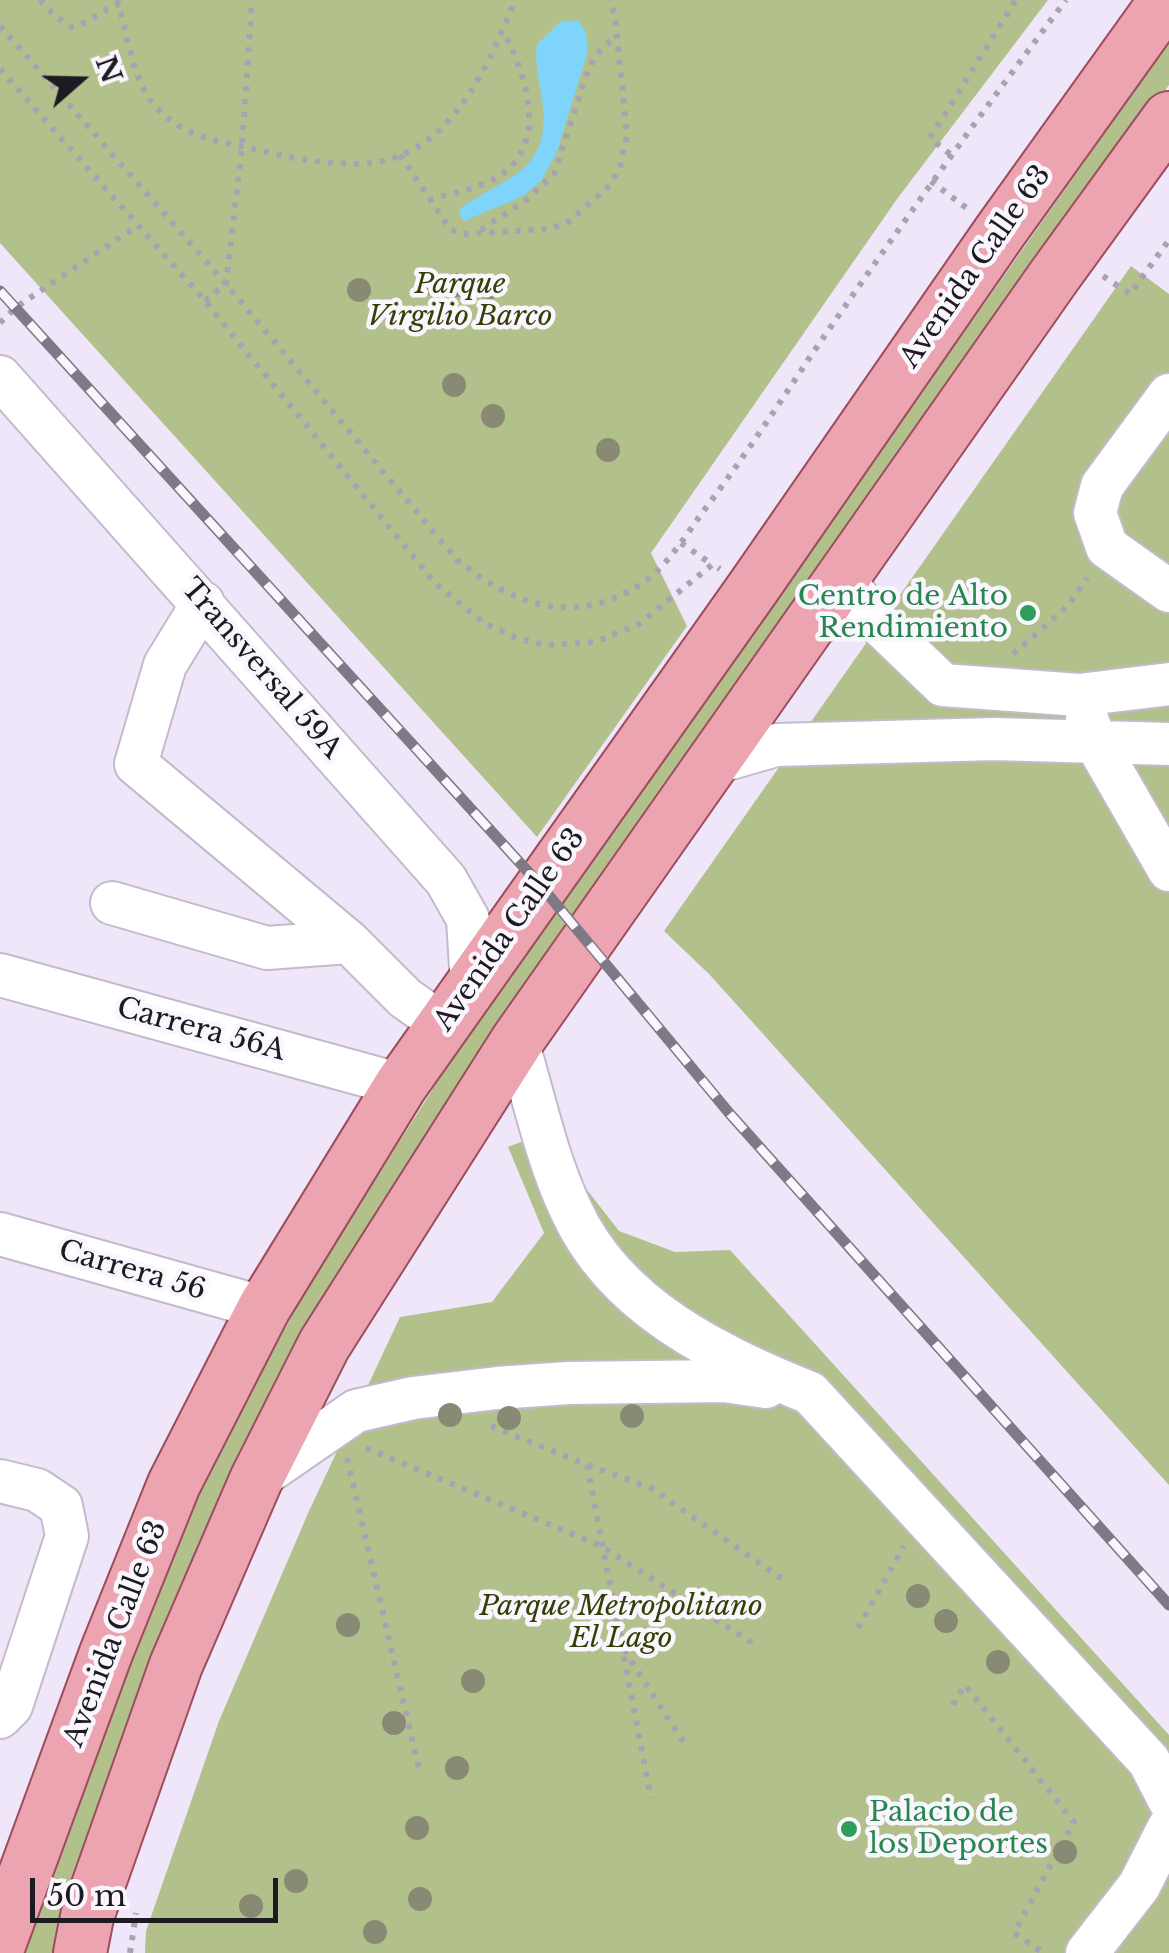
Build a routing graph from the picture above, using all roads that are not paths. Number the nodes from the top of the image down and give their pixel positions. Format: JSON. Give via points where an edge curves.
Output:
{"nodes":[{"id":1,"x":1166,"y":0,"type":"edge"},
{"id":2,"x":1169,"y":118,"type":"edge"},
{"id":3,"x":0,"y":377,"type":"edge"},
{"id":4,"x":1169,"y":395,"type":"edge"},
{"id":5,"x":844,"y":578,"type":"junction"},
{"id":6,"x":1169,"y":591,"type":"edge"},
{"id":7,"x":204,"y":604,"type":"junction"},
{"id":8,"x":1169,"y":684,"type":"edge"},
{"id":9,"x":957,"y":687,"type":"junction"},
{"id":10,"x":1079,"y":695,"type":"junction"},
{"id":11,"x":935,"y":740,"type":"junction"},
{"id":12,"x":1096,"y":743,"type":"junction"},
{"id":13,"x":1169,"y":744,"type":"edge"},
{"id":14,"x":714,"y":763,"type":"junction"},
{"id":15,"x":1169,"y":870,"type":"edge"},
{"id":16,"x":112,"y":903,"type":"dead end"},
{"id":17,"x":349,"y":942,"type":"junction"},
{"id":18,"x":0,"y":975,"type":"edge"},
{"id":19,"x":458,"y":1005,"type":"junction"},
{"id":20,"x":518,"y":1041,"type":"junction"},
{"id":21,"x":401,"y":1084,"type":"junction"},
{"id":22,"x":0,"y":1234,"type":"edge"},
{"id":23,"x":264,"y":1308,"type":"junction"},
{"id":24,"x":810,"y":1394,"type":"junction"},
{"id":25,"x":256,"y":1480,"type":"junction"},
{"id":26,"x":0,"y":1481,"type":"edge"},
{"id":27,"x":0,"y":1717,"type":"edge"},
{"id":28,"x":1169,"y":1800,"type":"edge"},
{"id":29,"x":1169,"y":1827,"type":"edge"},
{"id":30,"x":0,"y":1942,"type":"edge"},
{"id":31,"x":80,"y":1953,"type":"edge"},
{"id":32,"x":1087,"y":1953,"type":"edge"}],
"edges":[{"from":1,"to":19,"type":"main road","name":"Avenida Calle 63","via":[[999,232],[733,576]]},
{"from":2,"to":5,"type":"main road"},
{"from":3,"to":7,"type":"street","name":"Transversal 59A"},
{"from":4,"to":6,"type":"street","via":[[1102,486],[1094,514],[1107,548]]},
{"from":5,"to":9,"type":"street","via":[[868,614]]},
{"from":5,"to":14,"type":"main road"},
{"from":7,"to":17,"type":"street","via":[[164,665],[136,764]]},
{"from":7,"to":19,"type":"street","name":"Transversal 59A","via":[[446,880],[468,919]]},
{"from":8,"to":10,"type":"street"},
{"from":9,"to":10,"type":"street"},
{"from":9,"to":11,"type":"street"},
{"from":10,"to":12,"type":"street"},
{"from":11,"to":12,"type":"street"},
{"from":11,"to":14,"type":"street","via":[[776,745]]},
{"from":12,"to":13,"type":"street"},
{"from":12,"to":15,"type":"street"},
{"from":14,"to":20,"type":"main road"},
{"from":16,"to":17,"type":"street","via":[[267,948]]},
{"from":17,"to":19,"type":"street","via":[[404,998]]},
{"from":18,"to":21,"type":"street","name":"Carrera 56A"},
{"from":19,"to":21,"type":"main road","name":"Avenida Calle 63"},
{"from":20,"to":24,"type":"street","via":[[558,1177],[600,1260],[694,1340]]},
{"from":20,"to":25,"type":"main road","via":[[324,1345]]},
{"from":21,"to":23,"type":"main road","name":"Avenida Calle 63"},
{"from":22,"to":23,"type":"street","name":"Carrera 56"},
{"from":23,"to":30,"type":"main road","name":"Avenida Calle 63","via":[[174,1484]]},
{"from":24,"to":25,"type":"street","via":[[724,1381],[497,1388],[413,1398],[356,1412],[333,1435]]},
{"from":24,"to":28,"type":"street","via":[[1149,1762]]},
{"from":25,"to":31,"type":"main road","via":[[176,1666]]},
{"from":26,"to":27,"type":"street","via":[[37,1490],[60,1506],[67,1536],[11,1706]]},
{"from":29,"to":32,"type":"street","via":[[1138,1886]]}]}
